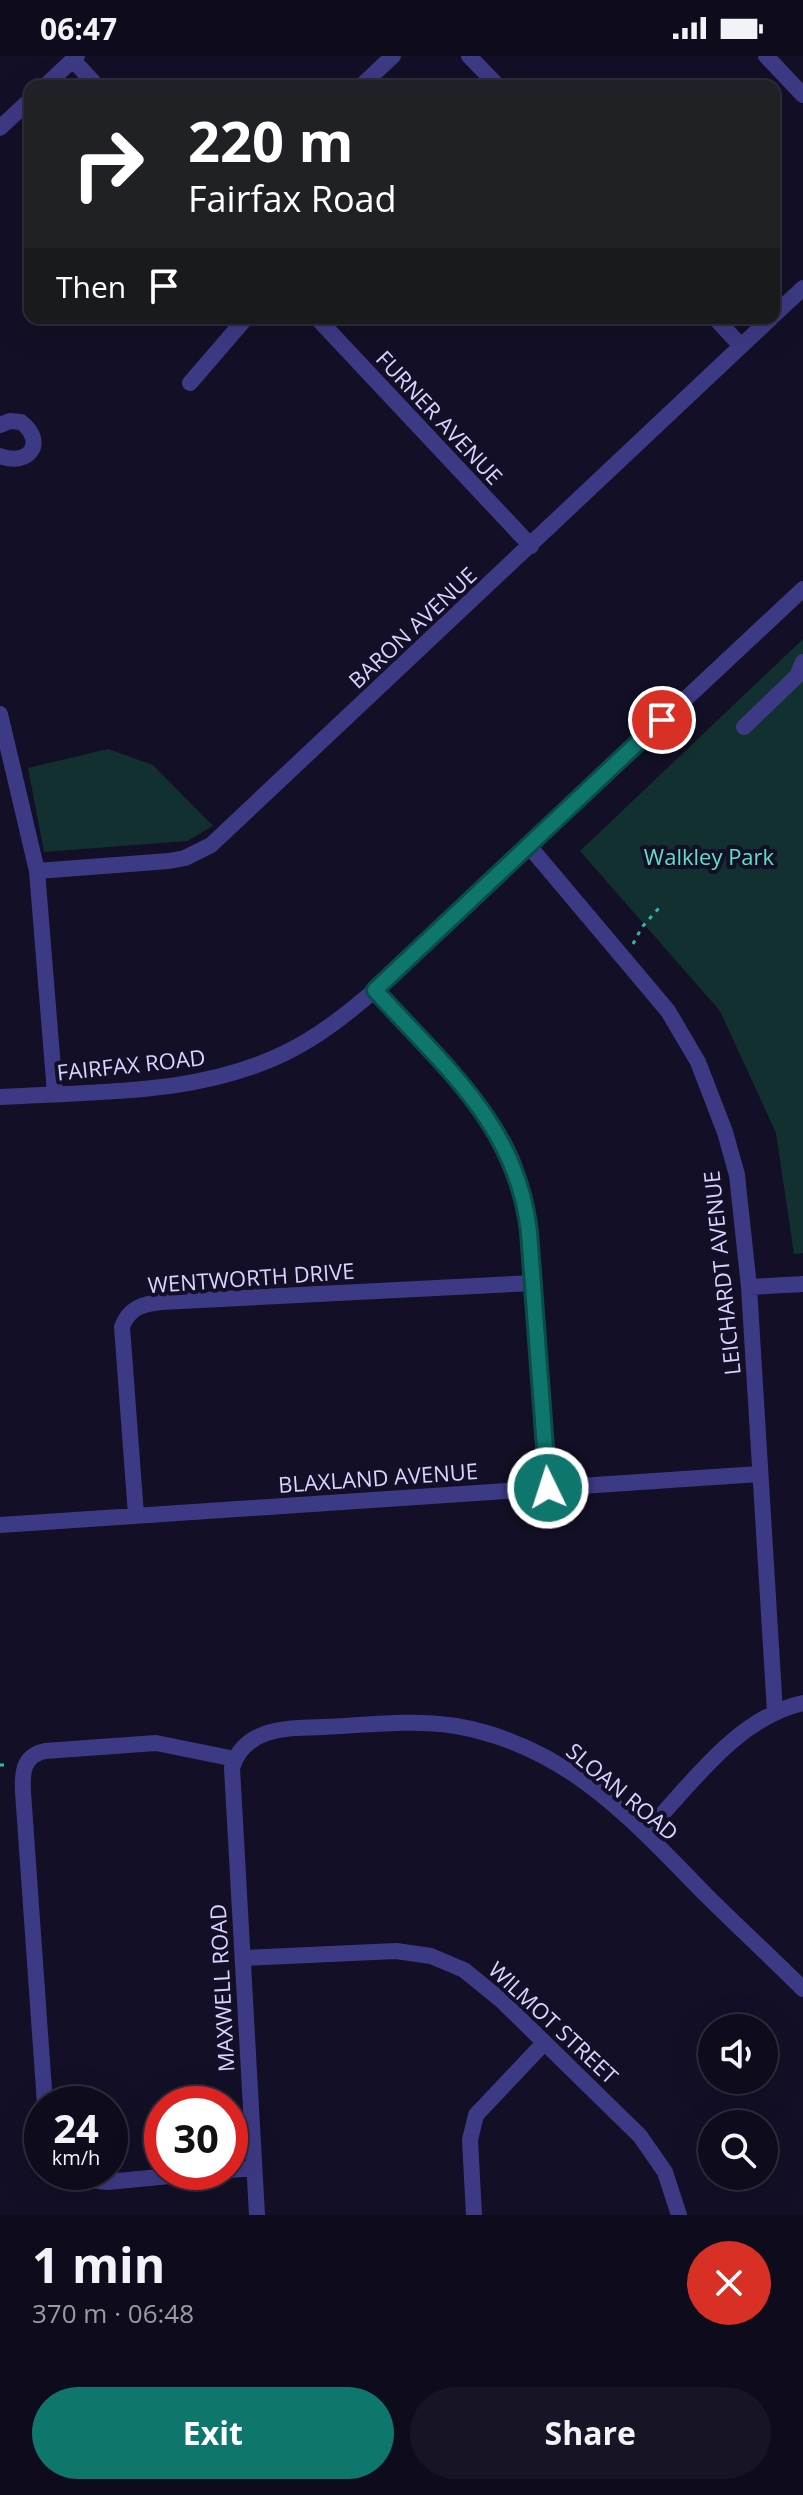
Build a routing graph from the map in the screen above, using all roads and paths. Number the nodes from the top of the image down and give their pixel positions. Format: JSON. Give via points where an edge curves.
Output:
{"nodes":[{"id":1,"x":393,"y":56,"type":"edge"},
{"id":2,"x":469,"y":56,"type":"edge"},
{"id":3,"x":766,"y":56,"type":"edge"},
{"id":4,"x":75,"y":58,"type":"edge"},
{"id":5,"x":51,"y":80,"type":"edge"},
{"id":6,"x":92,"y":80,"type":"edge"},
{"id":7,"x":367,"y":80,"type":"edge"},
{"id":8,"x":492,"y":80,"type":"edge"},
{"id":9,"x":803,"y":95,"type":"edge"},
{"id":10,"x":24,"y":106,"type":"edge"},
{"id":11,"x":0,"y":128,"type":"edge"},
{"id":12,"x":803,"y":288,"type":"edge"},
{"id":13,"x":780,"y":310,"type":"edge"},
{"id":14,"x":240,"y":324,"type":"edge"},
{"id":15,"x":323,"y":324,"type":"edge"},
{"id":16,"x":721,"y":324,"type":"edge"},
{"id":17,"x":765,"y":324,"type":"edge"},
{"id":18,"x":741,"y":346,"type":"junction"},
{"id":19,"x":190,"y":383,"type":"dead end"},
{"id":20,"x":0,"y":425,"type":"edge"},
{"id":21,"x":0,"y":456,"type":"edge"},
{"id":22,"x":531,"y":546,"type":"junction"},
{"id":23,"x":803,"y":589,"type":"edge"},
{"id":24,"x":803,"y":662,"type":"edge"},
{"id":25,"x":0,"y":714,"type":"edge"},
{"id":26,"x":744,"y":727,"type":"dead end"},
{"id":27,"x":529,"y":846,"type":"junction"},
{"id":28,"x":37,"y":871,"type":"junction"},
{"id":29,"x":659,"y":908,"type":"dead end"},
{"id":30,"x":626,"y":958,"type":"junction"},
{"id":31,"x":375,"y":990,"type":"junction"},
{"id":32,"x":55,"y":1093,"type":"junction"},
{"id":33,"x":0,"y":1097,"type":"edge"},
{"id":34,"x":534,"y":1283,"type":"junction"},
{"id":35,"x":803,"y":1284,"type":"edge"},
{"id":36,"x":749,"y":1287,"type":"junction"},
{"id":37,"x":759,"y":1474,"type":"junction"},
{"id":38,"x":548,"y":1488,"type":"junction"},
{"id":39,"x":136,"y":1515,"type":"junction"},
{"id":40,"x":0,"y":1525,"type":"edge"},
{"id":41,"x":803,"y":1703,"type":"edge"},
{"id":42,"x":775,"y":1712,"type":"junction"},
{"id":43,"x":235,"y":1759,"type":"junction"},
{"id":44,"x":645,"y":1833,"type":"junction"},
{"id":45,"x":243,"y":1958,"type":"junction"},
{"id":46,"x":803,"y":1989,"type":"edge"},
{"id":47,"x":544,"y":2043,"type":"junction"},
{"id":48,"x":44,"y":2086,"type":"edge"},
{"id":49,"x":248,"y":2168,"type":"edge"},
{"id":50,"x":253,"y":2168,"type":"junction"},
{"id":51,"x":257,"y":2215,"type":"edge"},
{"id":52,"x":474,"y":2215,"type":"edge"},
{"id":53,"x":679,"y":2215,"type":"edge"}],
"edges":[{"from":1,"to":7,"type":"street"},
{"from":2,"to":8,"type":"street"},
{"from":3,"to":9,"type":"street"},
{"from":4,"to":5,"type":"street"},
{"from":4,"to":6,"type":"street"},
{"from":10,"to":11,"type":"street"},
{"from":12,"to":13,"type":"street","name":"BARON AVENUE"},
{"from":14,"to":19,"type":"street"},
{"from":15,"to":22,"type":"street","name":"FURNER AVENUE"},
{"from":16,"to":18,"type":"street"},
{"from":17,"to":18,"type":"street","name":"BARON AVENUE"},
{"from":18,"to":22,"type":"street","name":"BARON AVENUE"},
{"from":20,"to":21,"type":"street","via":[[21,422],[33,436],[34,447],[20,459]]},
{"from":22,"to":28,"type":"street","name":"BARON AVENUE","via":[[211,845],[169,861]]},
{"from":23,"to":27,"type":"street","name":"FAIRFAX ROAD"},
{"from":24,"to":26,"type":"street","via":[[797,676]]},
{"from":25,"to":28,"type":"street"},
{"from":27,"to":30,"type":"street","name":"LEICHARDT AVENUE"},
{"from":27,"to":31,"type":"street","name":"FAIRFAX ROAD"},
{"from":28,"to":32,"type":"street"},
{"from":29,"to":30,"type":"path"},
{"from":30,"to":36,"type":"street","name":"LEICHARDT AVENUE","via":[[682,1032],[712,1096],[737,1175]]},
{"from":31,"to":32,"type":"street","name":"FAIRFAX ROAD","via":[[315,1036],[243,1070],[171,1086]]},
{"from":31,"to":34,"type":"street","via":[[474,1100],[506,1147],[527,1208]]},
{"from":32,"to":33,"type":"street","name":"FAIRFAX ROAD"},
{"from":34,"to":38,"type":"street"},
{"from":34,"to":39,"type":"street","name":"WENTWORTH DRIVE","via":[[137,1307],[122,1327]]},
{"from":35,"to":36,"type":"street"},
{"from":36,"to":37,"type":"street","name":"LEICHARDT AVENUE"},
{"from":37,"to":38,"type":"street","name":"BLAXLAND AVENUE"},
{"from":37,"to":42,"type":"street","name":"LEICHARDT AVENUE"},
{"from":38,"to":39,"type":"street","name":"BLAXLAND AVENUE"},
{"from":39,"to":40,"type":"street","name":"BLAXLAND AVENUE"},
{"from":41,"to":42,"type":"street"},
{"from":42,"to":44,"type":"street","via":[[733,1742]]},
{"from":43,"to":44,"type":"street","name":"SLOAN ROAD","via":[[258,1736],[279,1729],[408,1722],[454,1726],[542,1753],[585,1781]]},
{"from":43,"to":45,"type":"street","name":"MAXWELL ROAD"},
{"from":43,"to":48,"type":"street","via":[[174,1744],[138,1742],[45,1751],[33,1754],[25,1765]]},
{"from":44,"to":46,"type":"street","name":"SLOAN ROAD"},
{"from":45,"to":47,"type":"street","name":"WILMOT STREET","via":[[375,1951],[449,1961],[479,1980]]},
{"from":45,"to":50,"type":"street","name":"MAXWELL ROAD"},
{"from":47,"to":52,"type":"street","via":[[476,2115],[470,2140]]},
{"from":47,"to":53,"type":"street","name":"WILMOT STREET","via":[[655,2154]]},
{"from":49,"to":50,"type":"street"},
{"from":50,"to":51,"type":"street","name":"MAXWELL ROAD"}]}
